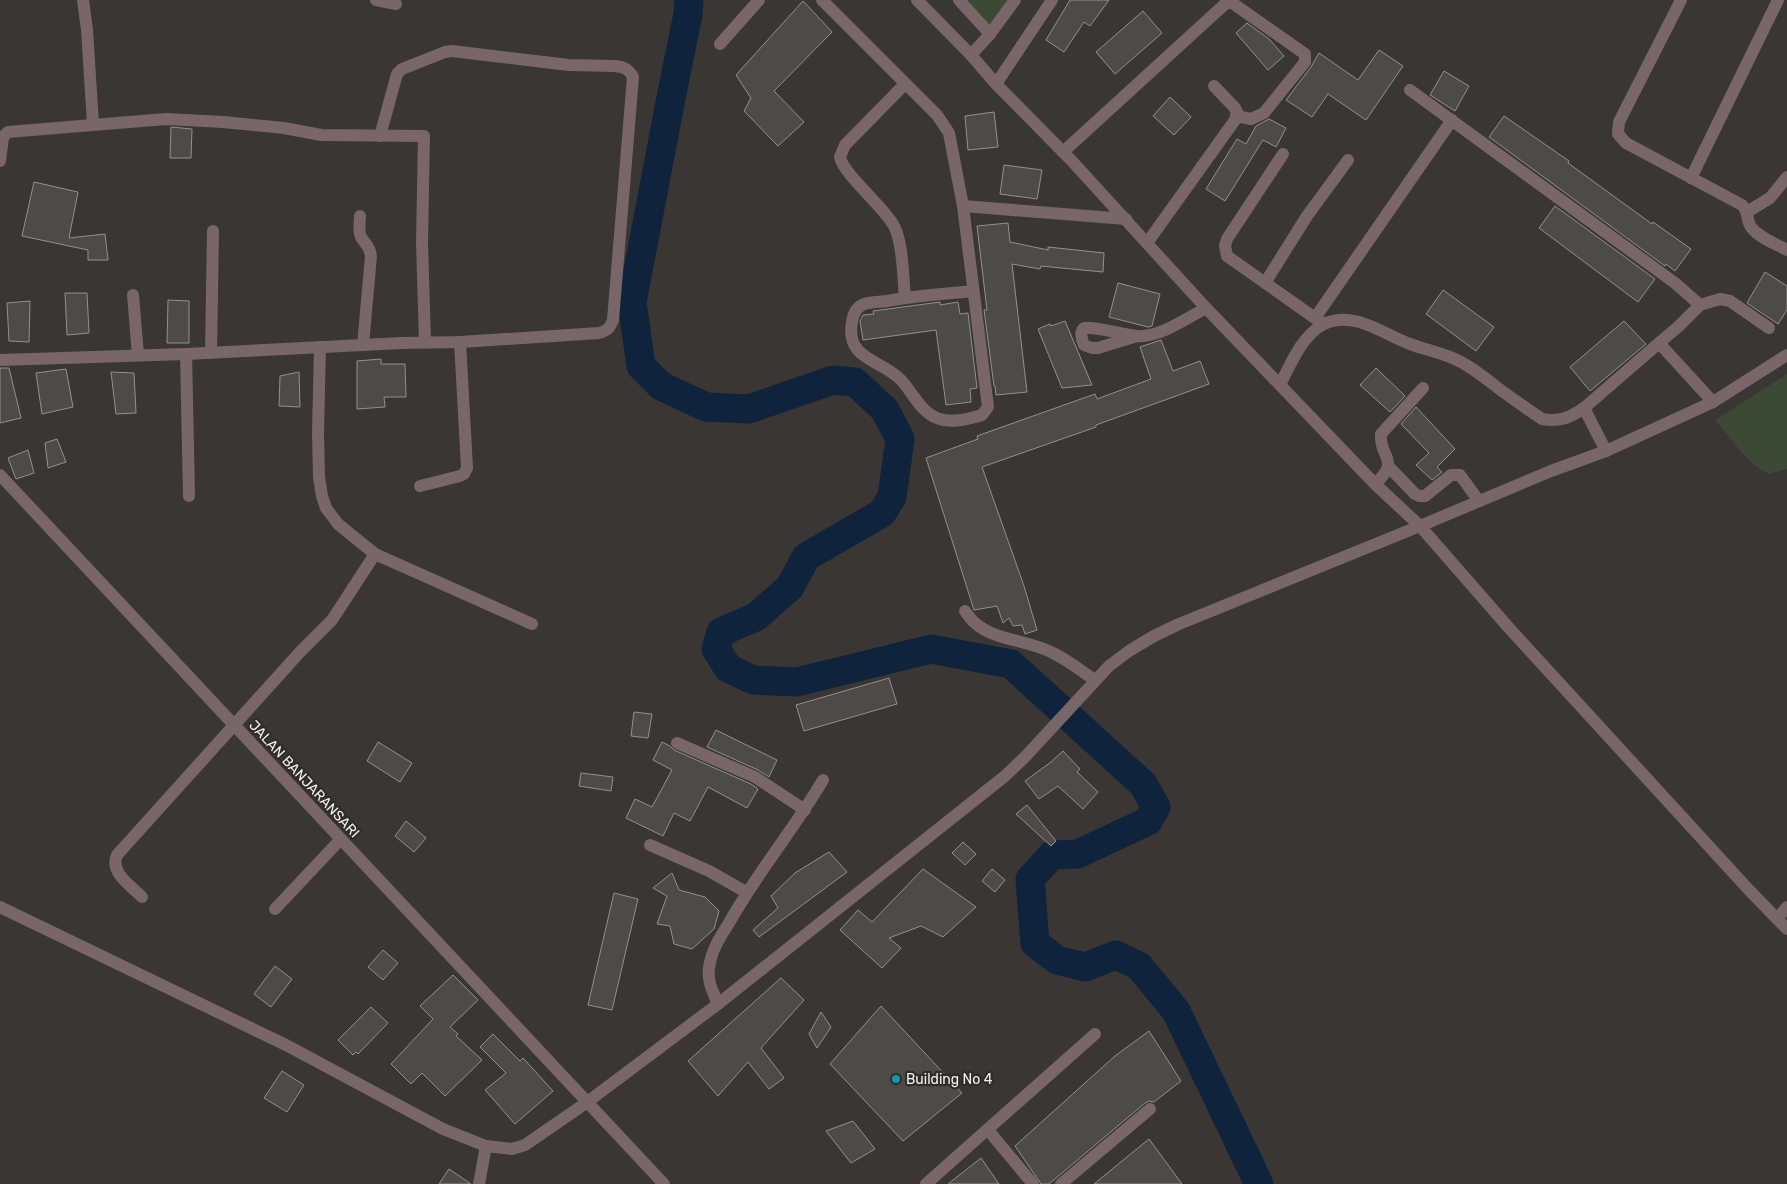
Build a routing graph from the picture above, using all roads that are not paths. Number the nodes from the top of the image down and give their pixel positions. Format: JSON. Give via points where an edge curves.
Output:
{"nodes":[{"id":1,"x":82,"y":0,"type":"edge"},
{"id":2,"x":376,"y":0,"type":"edge"},
{"id":3,"x":759,"y":0,"type":"edge"},
{"id":4,"x":822,"y":0,"type":"edge"},
{"id":5,"x":917,"y":0,"type":"edge"},
{"id":6,"x":959,"y":0,"type":"edge"},
{"id":7,"x":1015,"y":0,"type":"edge"},
{"id":8,"x":1052,"y":0,"type":"edge"},
{"id":9,"x":1681,"y":0,"type":"edge"},
{"id":10,"x":1778,"y":0,"type":"edge"},
{"id":11,"x":396,"y":4,"type":"dead end"},
{"id":12,"x":990,"y":34,"type":"junction"},
{"id":13,"x":720,"y":44,"type":"dead end"},
{"id":14,"x":971,"y":55,"type":"junction"},
{"id":15,"x":905,"y":84,"type":"junction"},
{"id":16,"x":996,"y":84,"type":"junction"},
{"id":17,"x":1214,"y":86,"type":"dead end"},
{"id":18,"x":1410,"y":90,"type":"dead end"},
{"id":19,"x":1236,"y":116,"type":"junction"},
{"id":20,"x":1452,"y":120,"type":"junction"},
{"id":21,"x":93,"y":124,"type":"junction"},
{"id":22,"x":380,"y":136,"type":"junction"},
{"id":23,"x":1063,"y":152,"type":"junction"},
{"id":24,"x":1283,"y":154,"type":"dead end"},
{"id":25,"x":1348,"y":160,"type":"dead end"},
{"id":26,"x":0,"y":161,"type":"edge"},
{"id":27,"x":1787,"y":177,"type":"edge"},
{"id":28,"x":1691,"y":178,"type":"junction"},
{"id":29,"x":963,"y":206,"type":"junction"},
{"id":30,"x":1747,"y":212,"type":"junction"},
{"id":31,"x":360,"y":216,"type":"dead end"},
{"id":32,"x":1126,"y":219,"type":"junction"},
{"id":33,"x":213,"y":231,"type":"dead end"},
{"id":34,"x":1147,"y":243,"type":"junction"},
{"id":35,"x":1787,"y":250,"type":"edge"},
{"id":36,"x":1265,"y":283,"type":"junction"},
{"id":37,"x":973,"y":291,"type":"junction"},
{"id":38,"x":133,"y":296,"type":"dead end"},
{"id":39,"x":905,"y":298,"type":"junction"},
{"id":40,"x":1700,"y":305,"type":"junction"},
{"id":41,"x":1206,"y":308,"type":"junction"},
{"id":42,"x":1319,"y":321,"type":"junction"},
{"id":43,"x":1769,"y":328,"type":"dead end"},
{"id":44,"x":1137,"y":336,"type":"dead end"},
{"id":45,"x":425,"y":342,"type":"junction"},
{"id":46,"x":460,"y":342,"type":"junction"},
{"id":47,"x":1659,"y":344,"type":"junction"},
{"id":48,"x":362,"y":345,"type":"junction"},
{"id":49,"x":320,"y":347,"type":"junction"},
{"id":50,"x":211,"y":353,"type":"junction"},
{"id":51,"x":186,"y":354,"type":"junction"},
{"id":52,"x":138,"y":355,"type":"junction"},
{"id":53,"x":1787,"y":355,"type":"edge"},
{"id":54,"x":0,"y":360,"type":"edge"},
{"id":55,"x":1280,"y":386,"type":"junction"},
{"id":56,"x":1423,"y":388,"type":"dead end"},
{"id":57,"x":1713,"y":402,"type":"junction"},
{"id":58,"x":1584,"y":408,"type":"junction"},
{"id":59,"x":1606,"y":451,"type":"junction"},
{"id":60,"x":1389,"y":467,"type":"junction"},
{"id":61,"x":0,"y":475,"type":"edge"},
{"id":62,"x":1375,"y":484,"type":"junction"},
{"id":63,"x":420,"y":486,"type":"dead end"},
{"id":64,"x":189,"y":496,"type":"dead end"},
{"id":65,"x":1479,"y":501,"type":"junction"},
{"id":66,"x":1420,"y":526,"type":"junction"},
{"id":67,"x":375,"y":554,"type":"junction"},
{"id":68,"x":965,"y":611,"type":"dead end"},
{"id":69,"x":532,"y":624,"type":"dead end"},
{"id":70,"x":1095,"y":680,"type":"junction"},
{"id":71,"x":234,"y":726,"type":"junction"},
{"id":72,"x":677,"y":743,"type":"dead end"},
{"id":73,"x":824,"y":780,"type":"dead end"},
{"id":74,"x":805,"y":810,"type":"junction"},
{"id":75,"x":340,"y":840,"type":"junction"},
{"id":76,"x":650,"y":845,"type":"dead end"},
{"id":77,"x":746,"y":892,"type":"junction"},
{"id":78,"x":142,"y":897,"type":"dead end"},
{"id":79,"x":0,"y":907,"type":"edge"},
{"id":80,"x":1787,"y":907,"type":"edge"},
{"id":81,"x":275,"y":909,"type":"dead end"},
{"id":82,"x":1777,"y":919,"type":"junction"},
{"id":83,"x":1787,"y":929,"type":"edge"},
{"id":84,"x":718,"y":1004,"type":"junction"},
{"id":85,"x":1095,"y":1034,"type":"dead end"},
{"id":86,"x":586,"y":1103,"type":"junction"},
{"id":87,"x":1150,"y":1109,"type":"dead end"},
{"id":88,"x":988,"y":1130,"type":"junction"},
{"id":89,"x":486,"y":1146,"type":"junction"},
{"id":90,"x":480,"y":1184,"type":"edge"},
{"id":91,"x":664,"y":1184,"type":"edge"},
{"id":92,"x":926,"y":1184,"type":"edge"},
{"id":93,"x":1033,"y":1184,"type":"edge"},
{"id":94,"x":1061,"y":1184,"type":"edge"}],
"edges":[{"from":1,"to":21,"type":"street"},
{"from":2,"to":11,"type":"street"},
{"from":3,"to":13,"type":"street"},
{"from":4,"to":15,"type":"street"},
{"from":5,"to":14,"type":"street"},
{"from":6,"to":12,"type":"street"},
{"from":7,"to":12,"type":"street"},
{"from":8,"to":16,"type":"street"},
{"from":9,"to":28,"type":"street","via":[[1619,122],[1618,134],[1626,143]]},
{"from":10,"to":28,"type":"street"},
{"from":12,"to":14,"type":"street"},
{"from":14,"to":16,"type":"street"},
{"from":15,"to":29,"type":"street","via":[[949,133]]},
{"from":15,"to":39,"type":"street","via":[[845,145],[840,157],[894,227],[902,262]]},
{"from":16,"to":23,"type":"street"},
{"from":17,"to":19,"type":"street","via":[[1235,108]]},
{"from":18,"to":20,"type":"street"},
{"from":19,"to":23,"type":"street","via":[[1251,119],[1264,113],[1306,58],[1305,54],[1231,2],[1225,4]]},
{"from":19,"to":34,"type":"street"},
{"from":20,"to":40,"type":"street","via":[[1675,283]]},
{"from":20,"to":42,"type":"street"},
{"from":21,"to":22,"type":"street","via":[[199,120],[321,135]]},
{"from":21,"to":26,"type":"street","via":[[8,132],[3,137]]},
{"from":22,"to":45,"type":"street","via":[[424,136],[422,242]]},
{"from":22,"to":46,"type":"street","via":[[397,74],[445,52],[569,65],[623,67],[633,77],[611,326],[604,332]]},
{"from":23,"to":32,"type":"street"},
{"from":24,"to":36,"type":"street","via":[[1225,246],[1228,256]]},
{"from":25,"to":36,"type":"street","via":[[1307,216]]},
{"from":27,"to":30,"type":"street","via":[[1770,198]]},
{"from":28,"to":30,"type":"street","via":[[1742,205]]},
{"from":29,"to":32,"type":"street"},
{"from":29,"to":37,"type":"street"},
{"from":30,"to":35,"type":"street","via":[[1752,229]]},
{"from":31,"to":48,"type":"street","via":[[359,232],[371,256]]},
{"from":32,"to":34,"type":"street"},
{"from":33,"to":50,"type":"street"},
{"from":34,"to":41,"type":"street"},
{"from":36,"to":42,"type":"street"},
{"from":37,"to":39,"type":"street"},
{"from":37,"to":39,"type":"street","via":[[988,407],[982,415],[947,421],[926,411],[900,379],[857,350],[852,342],[850,329],[857,309],[865,304]]},
{"from":38,"to":52,"type":"street"},
{"from":40,"to":43,"type":"street","via":[[1720,299],[1730,301]]},
{"from":40,"to":47,"type":"street"},
{"from":41,"to":44,"type":"street","via":[[1156,333]]},
{"from":41,"to":55,"type":"street"},
{"from":42,"to":55,"type":"street","via":[[1290,364]]},
{"from":42,"to":58,"type":"street","via":[[1349,320],[1368,324],[1409,344],[1457,360],[1542,419],[1562,420]]},
{"from":45,"to":46,"type":"street"},
{"from":45,"to":48,"type":"street"},
{"from":46,"to":63,"type":"street","via":[[467,468],[460,476]]},
{"from":47,"to":57,"type":"street"},
{"from":47,"to":58,"type":"street"},
{"from":48,"to":49,"type":"street"},
{"from":49,"to":50,"type":"street"},
{"from":49,"to":67,"type":"street","via":[[318,433],[322,496],[338,524]]},
{"from":50,"to":51,"type":"street"},
{"from":51,"to":52,"type":"street"},
{"from":51,"to":64,"type":"street"},
{"from":52,"to":54,"type":"street"},
{"from":53,"to":57,"type":"street"},
{"from":55,"to":62,"type":"street"},
{"from":56,"to":60,"type":"street","via":[[1381,434],[1380,441]]},
{"from":57,"to":59,"type":"street"},
{"from":58,"to":59,"type":"street"},
{"from":59,"to":65,"type":"street"},
{"from":60,"to":62,"type":"street"},
{"from":60,"to":65,"type":"street","via":[[1419,496],[1425,496],[1451,475],[1460,475]]},
{"from":61,"to":71,"type":"street","name":"JALAN BANJARANSARI"},
{"from":62,"to":66,"type":"street"},
{"from":65,"to":66,"type":"street"},
{"from":66,"to":70,"type":"street","via":[[1162,632],[1129,651]]},
{"from":66,"to":82,"type":"street","via":[[1509,628]]},
{"from":67,"to":69,"type":"street"},
{"from":67,"to":71,"type":"street","via":[[332,620]]},
{"from":68,"to":70,"type":"street","via":[[974,623],[996,634],[1054,653]]},
{"from":70,"to":84,"type":"street","via":[[1026,758],[983,795]]},
{"from":71,"to":75,"type":"street","name":"JALAN BANJARANSARI"},
{"from":71,"to":78,"type":"street","via":[[117,855],[117,871]]},
{"from":72,"to":74,"type":"street","via":[[756,777]]},
{"from":73,"to":74,"type":"street"},
{"from":74,"to":77,"type":"street"},
{"from":75,"to":81,"type":"street"},
{"from":75,"to":86,"type":"street","name":"JALAN BANJARANSARI"},
{"from":76,"to":77,"type":"street","via":[[709,871]]},
{"from":77,"to":84,"type":"street","via":[[711,954],[709,983]]},
{"from":79,"to":89,"type":"street","via":[[286,1045],[443,1129]]},
{"from":80,"to":82,"type":"street"},
{"from":82,"to":83,"type":"street"},
{"from":84,"to":86,"type":"street"},
{"from":85,"to":88,"type":"street"},
{"from":86,"to":89,"type":"street","via":[[525,1145],[512,1148]]},
{"from":86,"to":91,"type":"street","name":"JALAN BANJARANSARI"},
{"from":87,"to":94,"type":"street"},
{"from":88,"to":92,"type":"street"},
{"from":88,"to":93,"type":"street"},
{"from":89,"to":90,"type":"street"}]}
